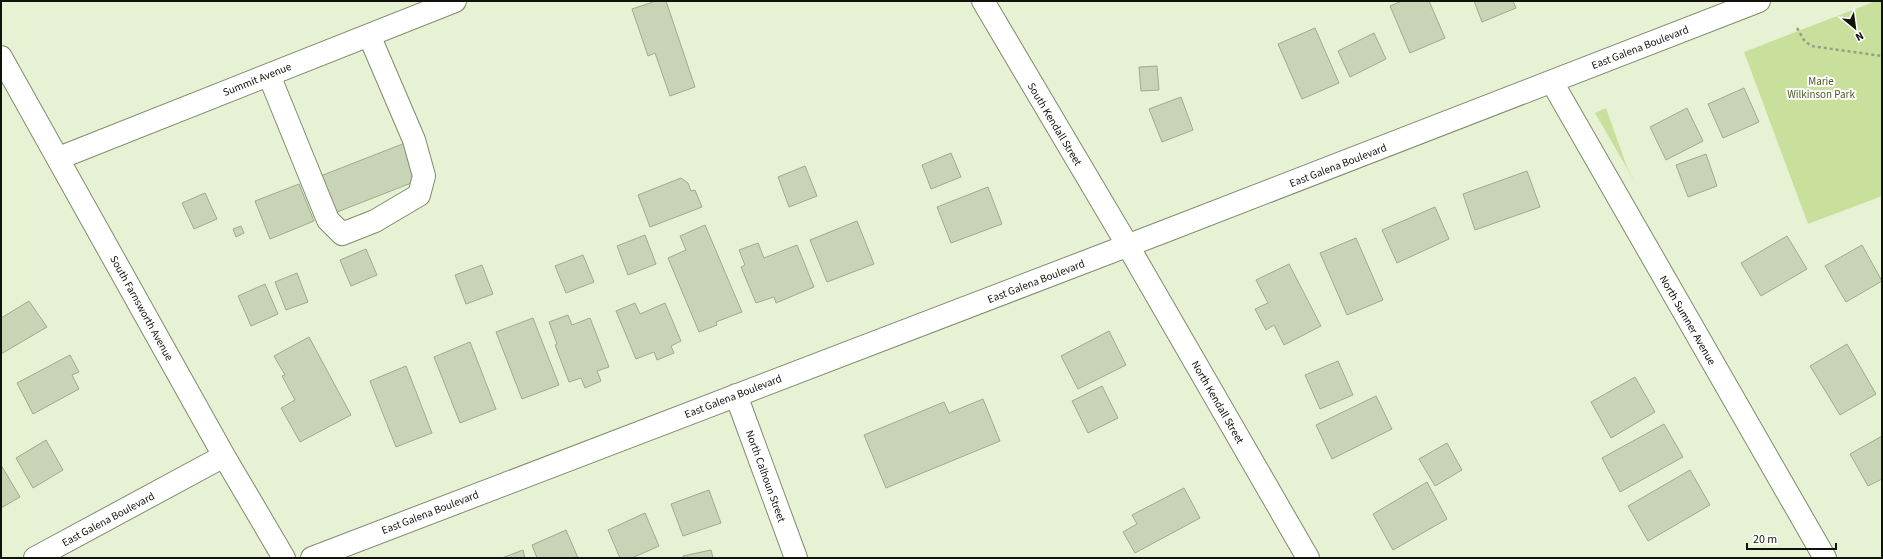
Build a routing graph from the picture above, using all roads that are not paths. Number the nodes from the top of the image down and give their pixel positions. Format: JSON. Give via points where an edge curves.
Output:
{"nodes":[{"id":1,"x":455,"y":1,"type":"edge"},
{"id":2,"x":983,"y":1,"type":"edge"},
{"id":3,"x":1759,"y":1,"type":"edge"},
{"id":4,"x":369,"y":35,"type":"junction"},
{"id":5,"x":4,"y":69,"type":"edge"},
{"id":6,"x":269,"y":75,"type":"junction"},
{"id":7,"x":1552,"y":82,"type":"junction"},
{"id":8,"x":59,"y":158,"type":"junction"},
{"id":9,"x":1128,"y":246,"type":"junction"},
{"id":10,"x":736,"y":395,"type":"junction"},
{"id":11,"x":224,"y":456,"type":"junction"},
{"id":12,"x":35,"y":558,"type":"edge"},
{"id":13,"x":284,"y":558,"type":"edge"},
{"id":14,"x":312,"y":558,"type":"edge"},
{"id":15,"x":796,"y":558,"type":"edge"},
{"id":16,"x":1308,"y":558,"type":"edge"},
{"id":17,"x":1825,"y":558,"type":"edge"}],
"edges":[{"from":1,"to":4,"type":"street","name":"Summit Avenue"},
{"from":2,"to":9,"type":"street","name":"South Kendall Street"},
{"from":3,"to":7,"type":"street","name":"East Galena Boulevard"},
{"from":4,"to":6,"type":"street","name":"Summit Avenue"},
{"from":4,"to":6,"type":"street","via":[[414,140],[424,176],[419,195],[375,221],[342,234],[328,220]]},
{"from":5,"to":8,"type":"street","name":"South Farnsworth Avenue"},
{"from":6,"to":8,"type":"street","name":"Summit Avenue"},
{"from":7,"to":9,"type":"street","name":"East Galena Boulevard"},
{"from":7,"to":17,"type":"street","name":"North Sumner Avenue"},
{"from":8,"to":11,"type":"street","name":"South Farnsworth Avenue"},
{"from":9,"to":10,"type":"street","name":"East Galena Boulevard"},
{"from":9,"to":16,"type":"street","name":"North Kendall Street"},
{"from":10,"to":14,"type":"street","name":"East Galena Boulevard"},
{"from":10,"to":15,"type":"street","name":"North Calhoun Street"},
{"from":11,"to":12,"type":"street","name":"East Galena Boulevard"},
{"from":11,"to":13,"type":"street","name":"South Farnsworth Avenue"}]}
